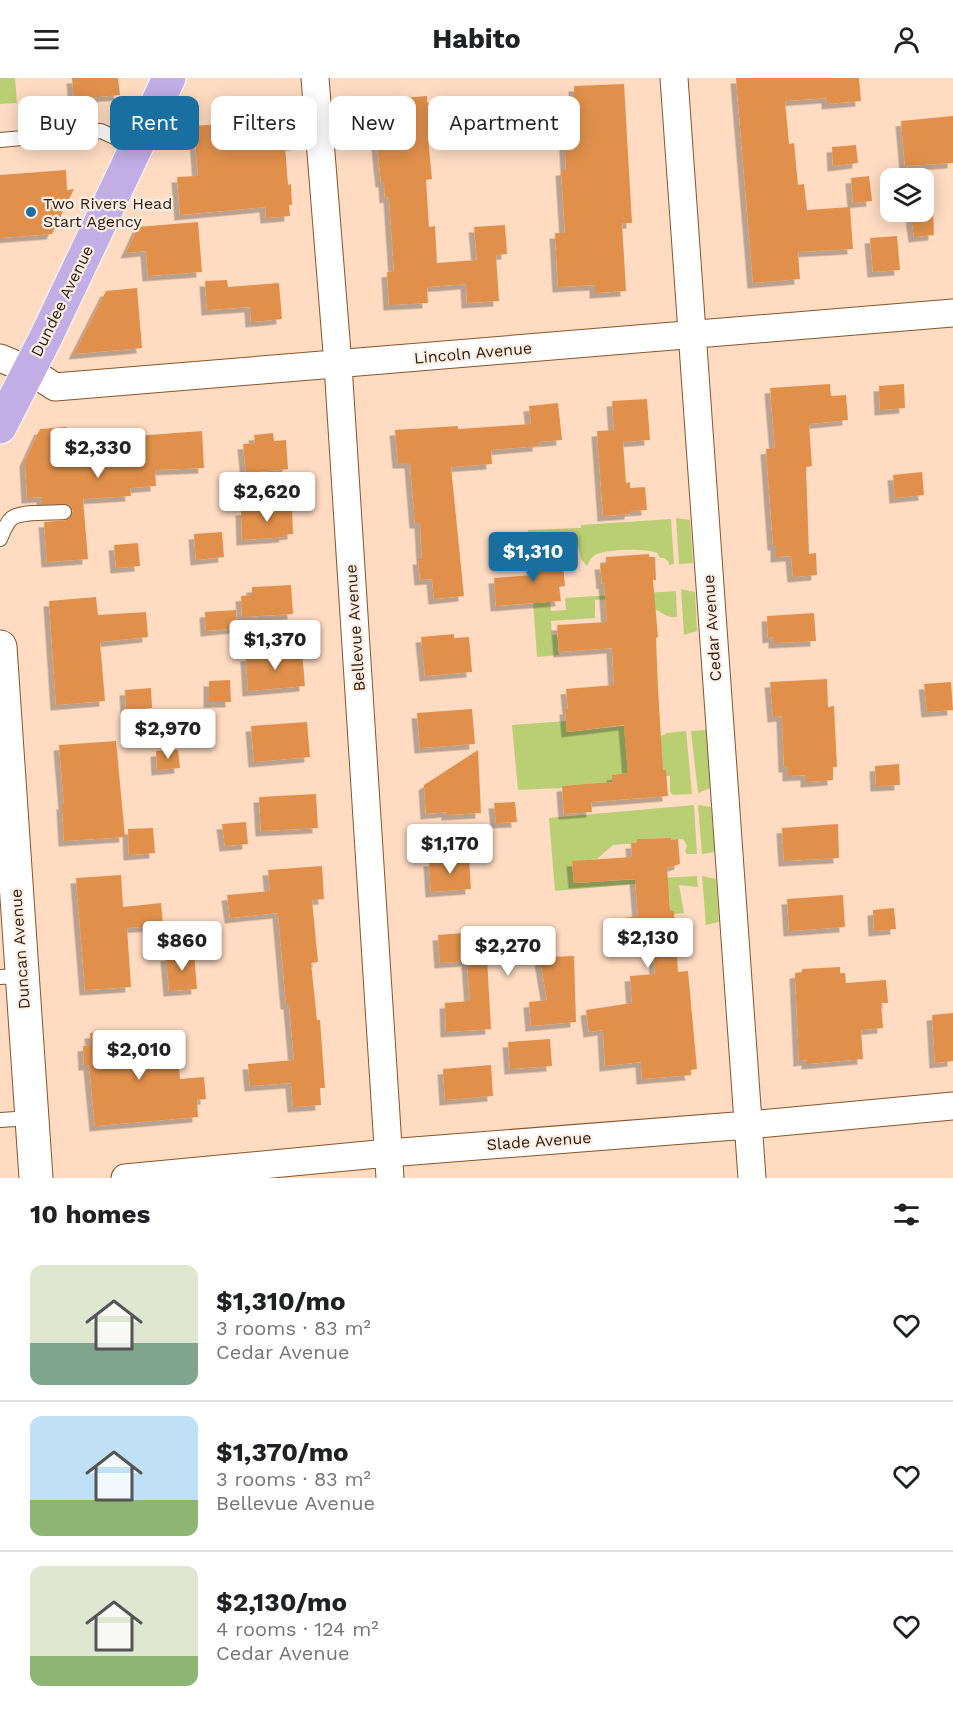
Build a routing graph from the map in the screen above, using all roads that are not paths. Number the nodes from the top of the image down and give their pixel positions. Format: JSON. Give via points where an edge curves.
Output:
{"nodes":[{"id":1,"x":169,"y":78,"type":"edge"},
{"id":2,"x":315,"y":78,"type":"edge"},
{"id":3,"x":674,"y":78,"type":"edge"},
{"id":4,"x":160,"y":96,"type":"edge"},
{"id":5,"x":110,"y":135,"type":"edge"},
{"id":6,"x":0,"y":140,"type":"edge"},
{"id":7,"x":134,"y":150,"type":"edge"},
{"id":8,"x":953,"y":313,"type":"edge"},
{"id":9,"x":692,"y":333,"type":"junction"},
{"id":10,"x":14,"y":364,"type":"edge"},
{"id":11,"x":338,"y":365,"type":"junction"},
{"id":12,"x":0,"y":427,"type":"edge"},
{"id":13,"x":64,"y":512,"type":"dead end"},
{"id":14,"x":0,"y":539,"type":"edge"},
{"id":15,"x":0,"y":647,"type":"edge"},
{"id":16,"x":4,"y":788,"type":"edge"},
{"id":17,"x":6,"y":846,"type":"edge"},
{"id":18,"x":11,"y":976,"type":"edge"},
{"id":19,"x":953,"y":1106,"type":"edge"},
{"id":20,"x":16,"y":1119,"type":"edge"},
{"id":21,"x":748,"y":1125,"type":"junction"},
{"id":22,"x":389,"y":1165,"type":"edge"},
{"id":23,"x":36,"y":1178,"type":"edge"},
{"id":24,"x":124,"y":1178,"type":"edge"},
{"id":25,"x":752,"y":1178,"type":"edge"}],
"edges":[{"from":1,"to":4,"type":"main road","name":"Dundee Avenue"},
{"from":2,"to":11,"type":"street","name":"Bellevue Avenue"},
{"from":3,"to":9,"type":"street","name":"Cedar Avenue"},
{"from":5,"to":6,"type":"lane","via":[[101,131]]},
{"from":7,"to":10,"type":"main road","name":"Dundee Avenue"},
{"from":8,"to":9,"type":"street","name":"Lincoln Avenue"},
{"from":9,"to":11,"type":"street","name":"Lincoln Avenue"},
{"from":9,"to":21,"type":"street","name":"Cedar Avenue"},
{"from":10,"to":11,"type":"street","name":"Lincoln Avenue","via":[[55,387]]},
{"from":10,"to":12,"type":"main road","name":"Dundee Avenue"},
{"from":11,"to":22,"type":"street","name":"Bellevue Avenue"},
{"from":13,"to":14,"type":"lane","via":[[13,517]]},
{"from":15,"to":16,"type":"street","name":"Duncan Avenue"},
{"from":16,"to":17,"type":"street","name":"Duncan Avenue"},
{"from":17,"to":18,"type":"street","name":"Duncan Avenue"},
{"from":18,"to":20,"type":"street","name":"Duncan Avenue"},
{"from":19,"to":21,"type":"street","name":"Slade Avenue"},
{"from":20,"to":23,"type":"street","name":"Duncan Avenue"},
{"from":21,"to":22,"type":"street","name":"Slade Avenue"},
{"from":21,"to":25,"type":"street","name":"Cedar Avenue"},
{"from":22,"to":24,"type":"street","name":"Slade Avenue"}]}
